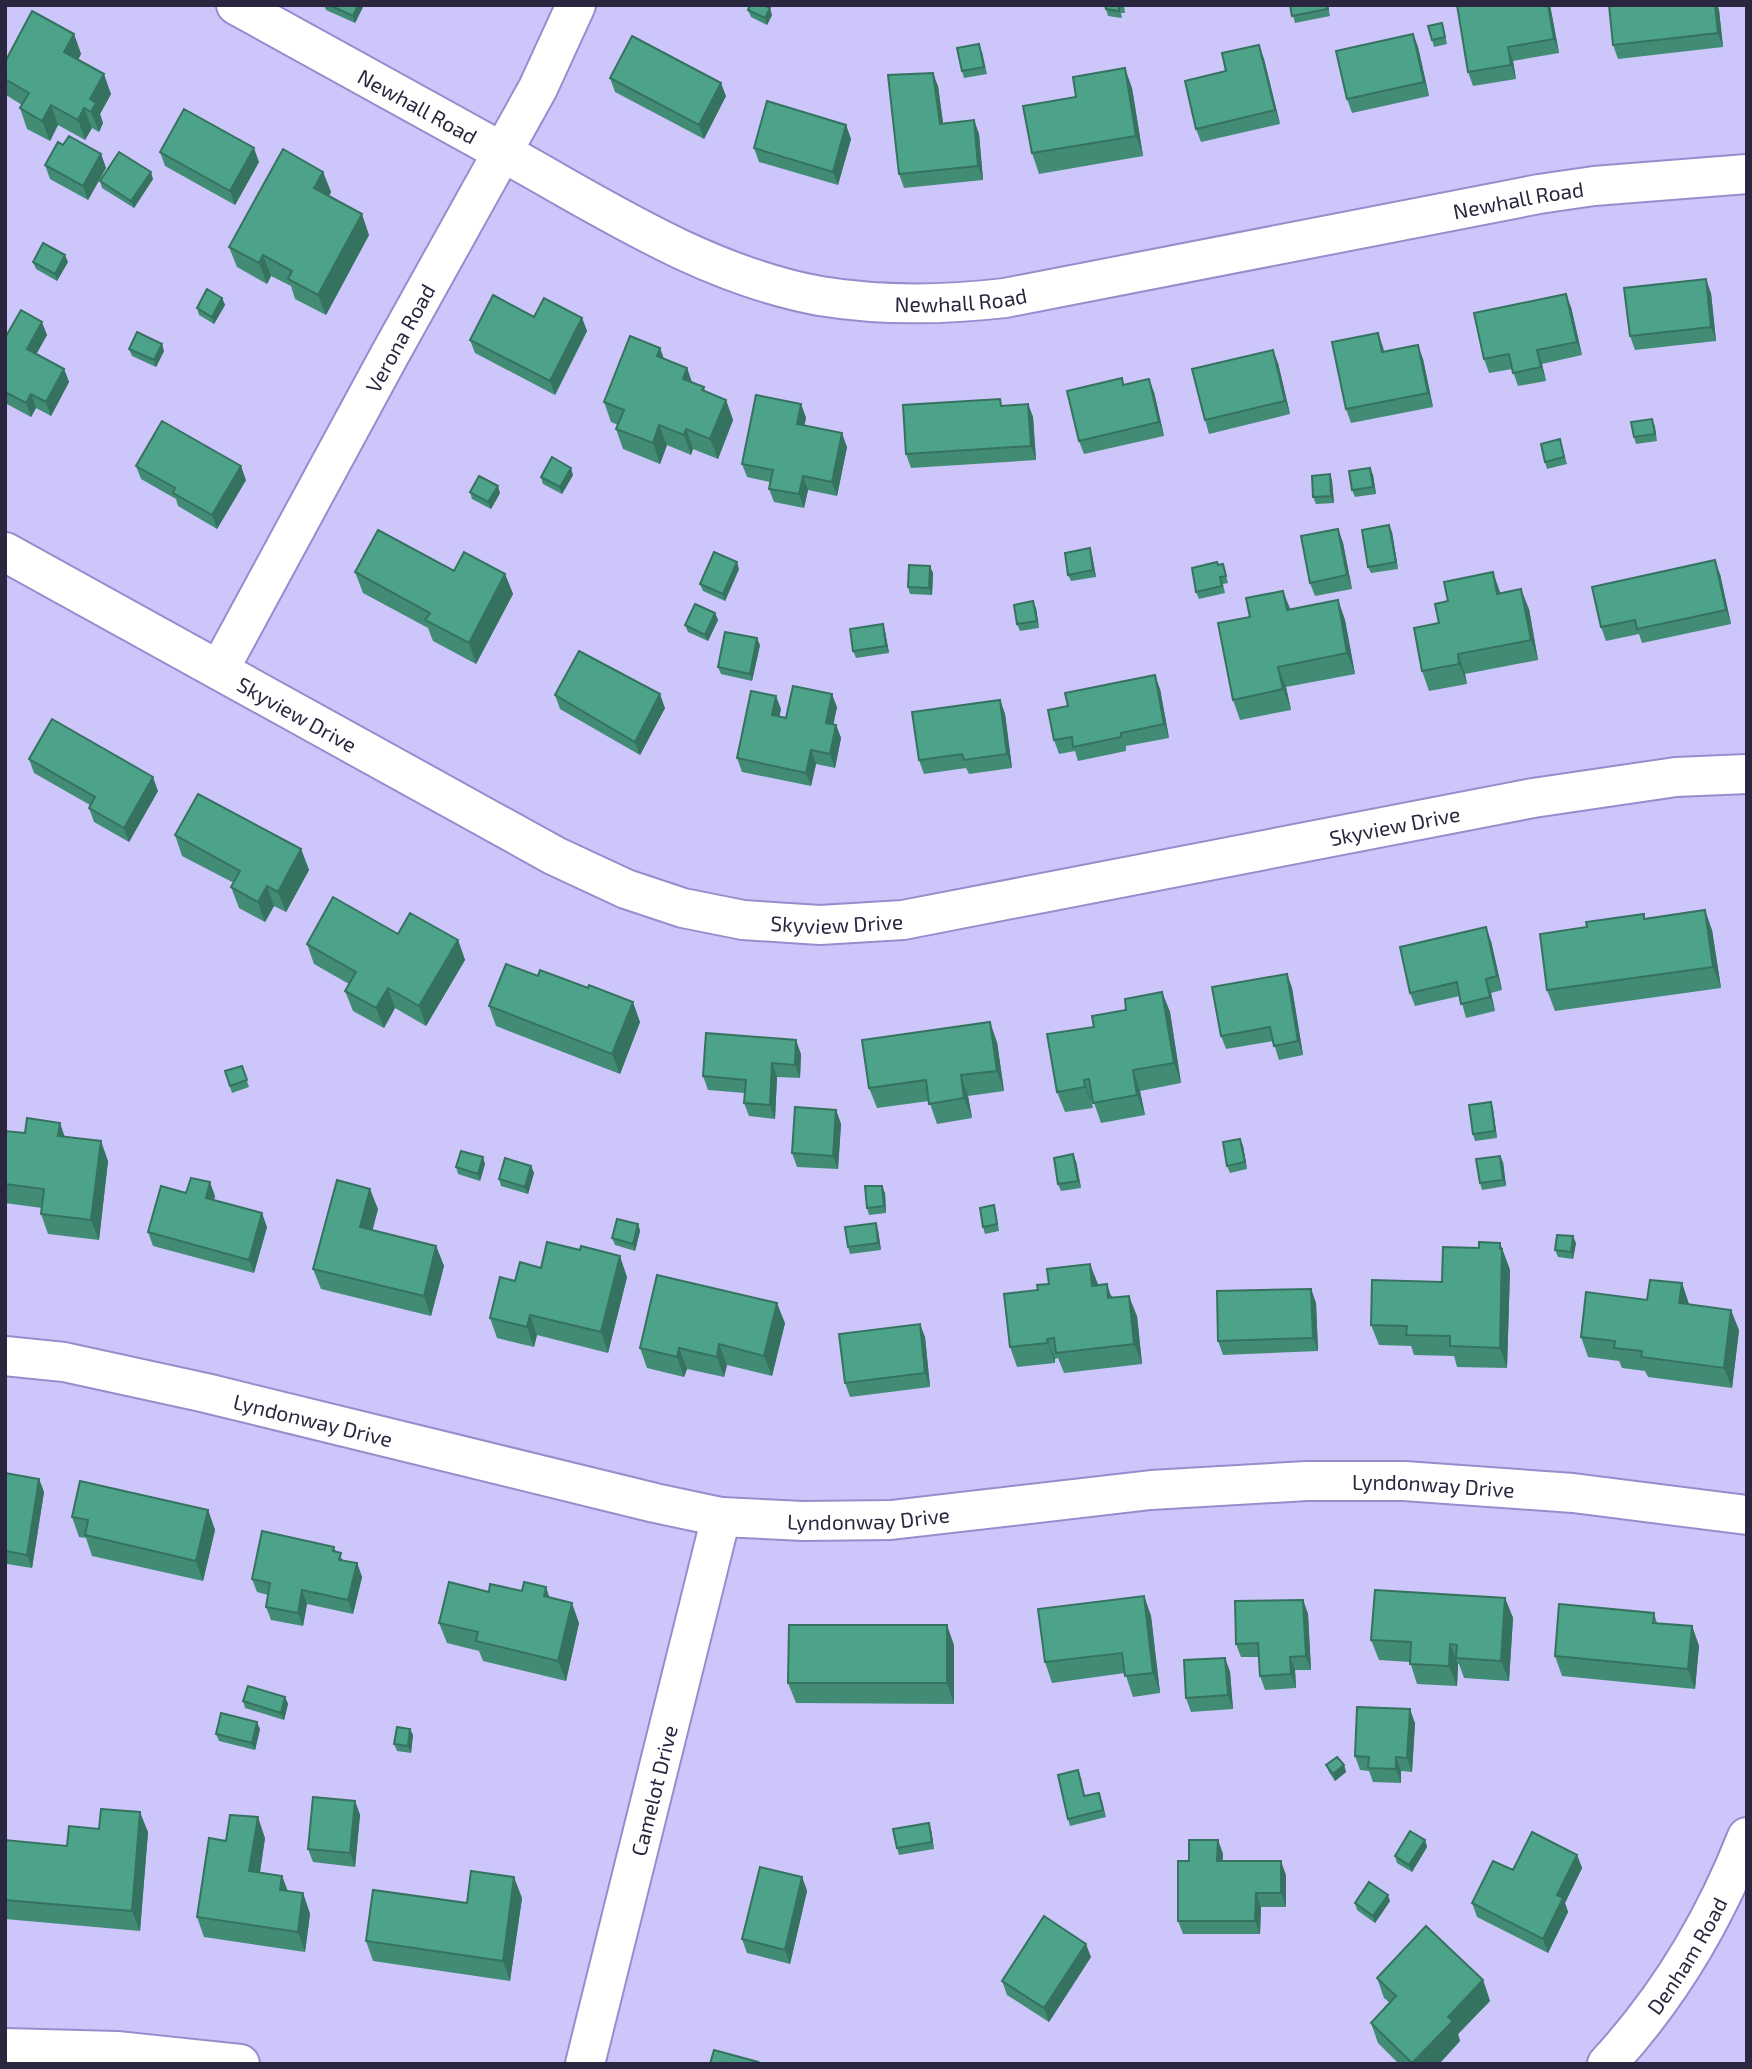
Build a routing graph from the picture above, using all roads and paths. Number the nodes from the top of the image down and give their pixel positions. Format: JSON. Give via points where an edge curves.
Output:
{"nodes":[{"id":1,"x":236,"y":5,"type":"edge"},
{"id":2,"x":576,"y":5,"type":"edge"},
{"id":3,"x":503,"y":152,"type":"junction"},
{"id":4,"x":1747,"y":174,"type":"edge"},
{"id":5,"x":5,"y":552,"type":"edge"},
{"id":6,"x":219,"y":670,"type":"junction"},
{"id":7,"x":1747,"y":774,"type":"edge"},
{"id":8,"x":5,"y":1356,"type":"edge"},
{"id":9,"x":1747,"y":1515,"type":"edge"},
{"id":10,"x":721,"y":1517,"type":"junction"},
{"id":11,"x":1747,"y":1837,"type":"edge"},
{"id":12,"x":5,"y":2048,"type":"edge"},
{"id":13,"x":240,"y":2064,"type":"edge"},
{"id":14,"x":585,"y":2064,"type":"edge"},
{"id":15,"x":1607,"y":2064,"type":"edge"}],
"edges":[{"from":1,"to":3,"type":"street","name":"Newhall Road"},
{"from":2,"to":3,"type":"street","name":"Verona Road"},
{"from":3,"to":4,"type":"street","name":"Newhall Road","via":[[641,230],[714,264],[822,296],[893,303],[1005,299],[1539,194]]},
{"from":3,"to":6,"type":"street","name":"Verona Road"},
{"from":5,"to":6,"type":"street","name":"Skyview Drive"},
{"from":6,"to":7,"type":"street","name":"Skyview Drive","via":[[555,856],[626,889],[683,908],[743,920],[820,925],[903,920],[1533,798],[1676,777]]},
{"from":8,"to":10,"type":"street","name":"Lyndonway Drive","via":[[64,1362],[206,1393]]},
{"from":9,"to":10,"type":"street","name":"Lyndonway Drive","via":[[1573,1493],[1404,1481],[1307,1481],[1151,1490],[891,1520]]},
{"from":10,"to":14,"type":"street","name":"Camelot Drive"},
{"from":11,"to":15,"type":"street","name":"Denham Road","via":[[1708,1923],[1673,1983]]},
{"from":12,"to":13,"type":"street","via":[[117,2051]]}]}
